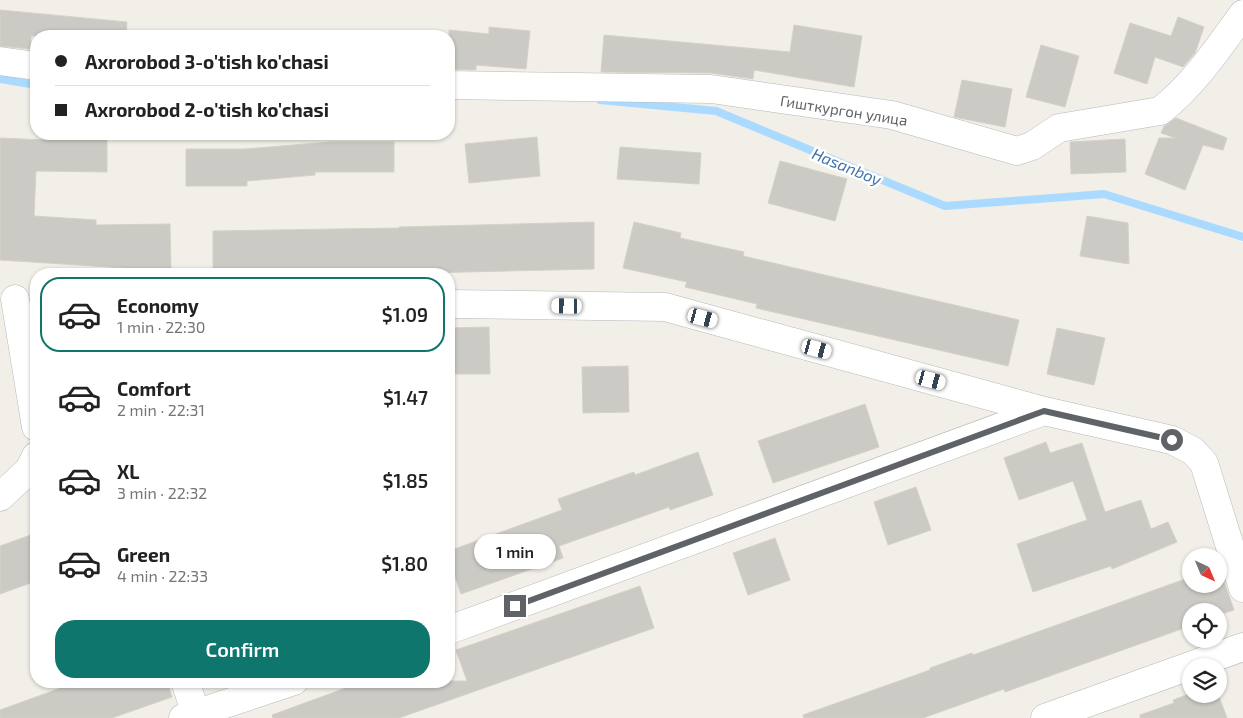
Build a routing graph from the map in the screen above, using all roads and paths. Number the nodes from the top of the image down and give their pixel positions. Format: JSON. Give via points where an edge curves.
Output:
{"nodes":[{"id":1,"x":1243,"y":14,"type":"edge"},
{"id":2,"x":0,"y":62,"type":"edge"},
{"id":3,"x":30,"y":65,"type":"edge"},
{"id":4,"x":455,"y":85,"type":"edge"},
{"id":5,"x":17,"y":300,"type":"edge"},
{"id":6,"x":455,"y":304,"type":"edge"},
{"id":7,"x":30,"y":387,"type":"edge"},
{"id":8,"x":1044,"y":411,"type":"junction"},
{"id":9,"x":30,"y":468,"type":"edge"},
{"id":10,"x":0,"y":497,"type":"edge"},
{"id":11,"x":1243,"y":588,"type":"edge"},
{"id":12,"x":455,"y":628,"type":"edge"},
{"id":13,"x":1243,"y":647,"type":"edge"},
{"id":14,"x":186,"y":688,"type":"edge"},
{"id":15,"x":273,"y":688,"type":"edge"},
{"id":16,"x":189,"y":716,"type":"edge"},
{"id":17,"x":1045,"y":718,"type":"edge"}],
"edges":[{"from":1,"to":4,"type":"street","name":"Гишткургон улица","via":[[1212,57],[1160,111],[1059,128],[1032,146],[1017,151],[892,115],[711,89]]},
{"from":2,"to":3,"type":"street"},
{"from":5,"to":7,"type":"street"},
{"from":6,"to":8,"type":"street","via":[[665,307]]},
{"from":8,"to":11,"type":"street","via":[[1172,440],[1193,451],[1204,463]]},
{"from":8,"to":12,"type":"street"},
{"from":9,"to":10,"type":"street"},
{"from":13,"to":17,"type":"street"},
{"from":14,"to":16,"type":"street"},
{"from":15,"to":16,"type":"street"}]}
